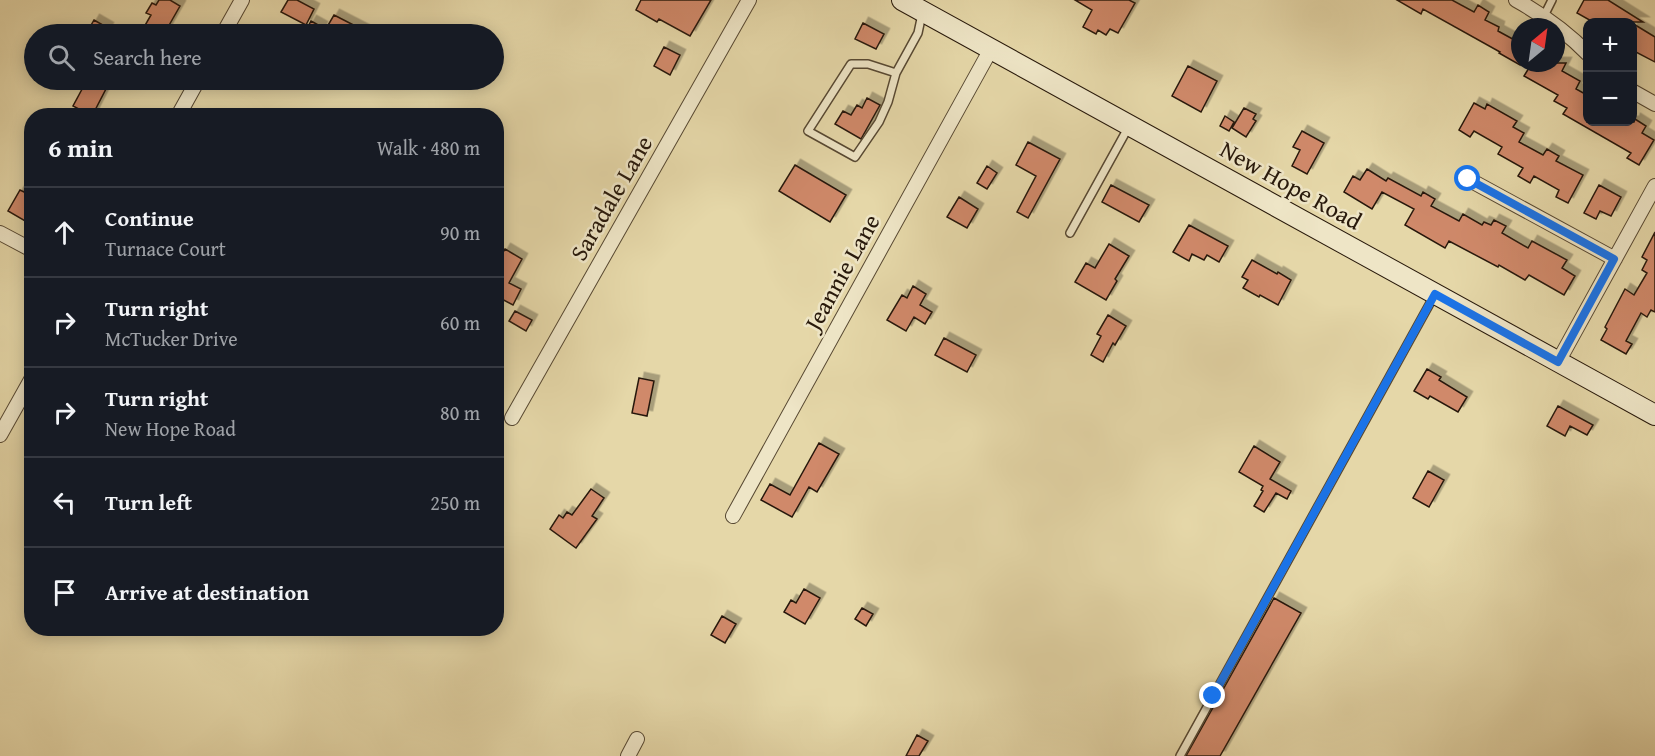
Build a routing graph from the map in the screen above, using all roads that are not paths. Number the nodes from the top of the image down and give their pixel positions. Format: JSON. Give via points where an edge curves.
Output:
{"nodes":[{"id":1,"x":243,"y":0,"type":"edge"},
{"id":2,"x":749,"y":0,"type":"edge"},
{"id":3,"x":902,"y":0,"type":"edge"},
{"id":4,"x":1518,"y":0,"type":"edge"},
{"id":5,"x":1552,"y":0,"type":"edge"},
{"id":6,"x":923,"y":12,"type":"junction"},
{"id":7,"x":1544,"y":16,"type":"junction"},
{"id":8,"x":229,"y":24,"type":"edge"},
{"id":9,"x":991,"y":50,"type":"junction"},
{"id":10,"x":1583,"y":50,"type":"edge"},
{"id":11,"x":896,"y":73,"type":"junction"},
{"id":12,"x":192,"y":90,"type":"edge"},
{"id":13,"x":1637,"y":94,"type":"edge"},
{"id":14,"x":1655,"y":104,"type":"edge"},
{"id":15,"x":182,"y":108,"type":"edge"},
{"id":16,"x":1129,"y":125,"type":"junction"},
{"id":17,"x":1468,"y":179,"type":"dead end"},
{"id":18,"x":1655,"y":186,"type":"edge"},
{"id":19,"x":0,"y":233,"type":"edge"},
{"id":20,"x":1070,"y":233,"type":"dead end"},
{"id":21,"x":24,"y":246,"type":"edge"},
{"id":22,"x":1614,"y":259,"type":"junction"},
{"id":23,"x":1435,"y":294,"type":"junction"},
{"id":24,"x":1558,"y":362,"type":"junction"},
{"id":25,"x":24,"y":392,"type":"edge"},
{"id":26,"x":1655,"y":415,"type":"edge"},
{"id":27,"x":512,"y":418,"type":"dead end"},
{"id":28,"x":0,"y":435,"type":"edge"},
{"id":29,"x":733,"y":516,"type":"dead end"},
{"id":30,"x":637,"y":739,"type":"dead end"},
{"id":31,"x":628,"y":756,"type":"edge"},
{"id":32,"x":1180,"y":756,"type":"edge"}],
"edges":[{"from":1,"to":8,"type":"street"},
{"from":2,"to":27,"type":"street","name":"Saradale Lane"},
{"from":3,"to":6,"type":"main road","name":"New Hope Road"},
{"from":4,"to":7,"type":"street"},
{"from":5,"to":7,"type":"lane"},
{"from":6,"to":9,"type":"main road","name":"New Hope Road"},
{"from":6,"to":11,"type":"lane","via":[[918,33]]},
{"from":7,"to":10,"type":"street"},
{"from":9,"to":16,"type":"main road","name":"New Hope Road"},
{"from":9,"to":29,"type":"street","name":"Jeannie Lane"},
{"from":11,"to":11,"type":"lane","via":[[879,122],[855,157],[808,131],[851,64],[868,64]]},
{"from":12,"to":15,"type":"street"},
{"from":13,"to":14,"type":"street"},
{"from":16,"to":20,"type":"lane"},
{"from":16,"to":23,"type":"main road","name":"New Hope Road"},
{"from":17,"to":22,"type":"street"},
{"from":18,"to":22,"type":"street"},
{"from":19,"to":21,"type":"street"},
{"from":22,"to":24,"type":"street"},
{"from":23,"to":24,"type":"main road","name":"New Hope Road"},
{"from":23,"to":32,"type":"lane"},
{"from":24,"to":26,"type":"main road","name":"New Hope Road"},
{"from":25,"to":28,"type":"street"},
{"from":30,"to":31,"type":"street"}]}
